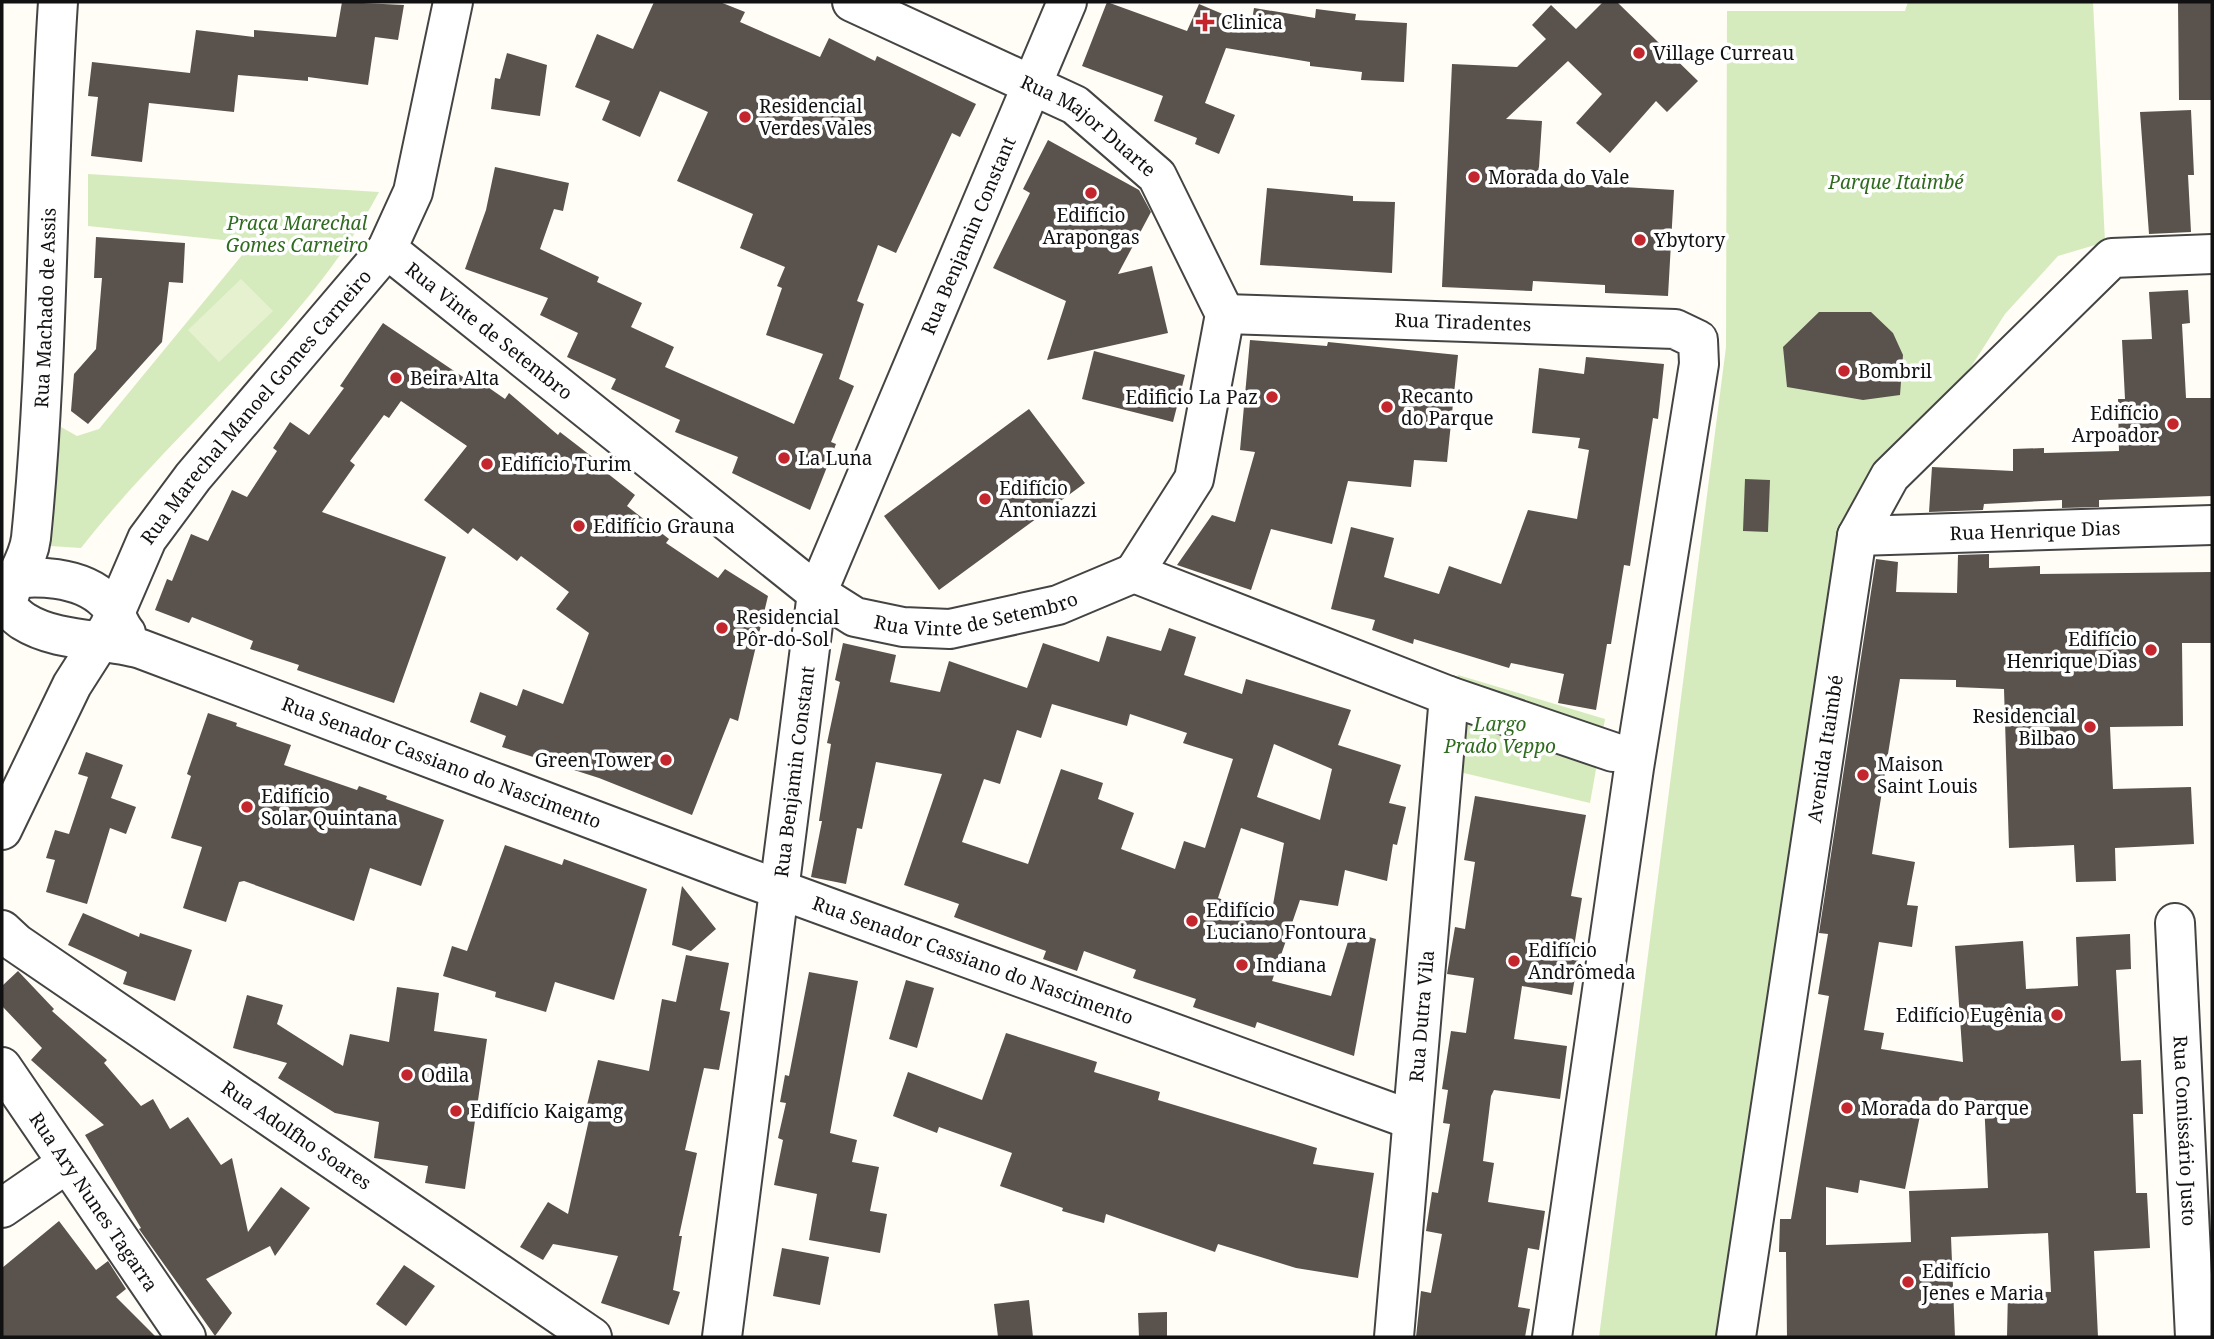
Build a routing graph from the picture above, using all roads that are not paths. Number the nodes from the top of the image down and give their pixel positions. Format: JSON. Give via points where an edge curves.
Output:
{"nodes":[{"id":1,"x":58,"y":2,"type":"edge"},
{"id":2,"x":453,"y":2,"type":"edge"},
{"id":3,"x":852,"y":2,"type":"edge"},
{"id":4,"x":1067,"y":2,"type":"edge"},
{"id":5,"x":1032,"y":84,"type":"junction"},
{"id":6,"x":387,"y":249,"type":"junction"},
{"id":7,"x":2212,"y":254,"type":"edge"},
{"id":8,"x":1224,"y":314,"type":"junction"},
{"id":9,"x":2212,"y":525,"type":"edge"},
{"id":10,"x":1857,"y":536,"type":"junction"},
{"id":11,"x":1134,"y":573,"type":"junction"},
{"id":12,"x":15,"y":589,"type":"edge"},
{"id":13,"x":817,"y":593,"type":"junction"},
{"id":14,"x":108,"y":627,"type":"junction"},
{"id":15,"x":60,"y":634,"type":"junction"},
{"id":16,"x":72,"y":685,"type":"junction"},
{"id":17,"x":1449,"y":696,"type":"junction"},
{"id":18,"x":1613,"y":752,"type":"dead end"},
{"id":19,"x":2,"y":830,"type":"edge"},
{"id":20,"x":779,"y":888,"type":"junction"},
{"id":21,"x":2175,"y":923,"type":"dead end"},
{"id":22,"x":2,"y":930,"type":"edge"},
{"id":23,"x":2,"y":1067,"type":"edge"},
{"id":24,"x":1412,"y":1120,"type":"junction"},
{"id":25,"x":66,"y":1164,"type":"junction"},
{"id":26,"x":2,"y":1208,"type":"edge"},
{"id":27,"x":186,"y":1337,"type":"edge"},
{"id":28,"x":592,"y":1337,"type":"edge"},
{"id":29,"x":722,"y":1337,"type":"edge"},
{"id":30,"x":1394,"y":1337,"type":"edge"},
{"id":31,"x":1552,"y":1337,"type":"edge"},
{"id":32,"x":1736,"y":1337,"type":"edge"},
{"id":33,"x":2194,"y":1337,"type":"edge"}],
"edges":[{"from":1,"to":12,"type":"street","name":"Rua Machado de Assis","via":[[41,396],[30,542]]},
{"from":2,"to":6,"type":"street","name":"Rua Marechal Manoel Gomes Carneiro","via":[[413,192]]},
{"from":3,"to":5,"type":"street","name":"Rua Major Duarte"},
{"from":4,"to":5,"type":"street","name":"Rua Benjamin Constant"},
{"from":5,"to":8,"type":"street","name":"Rua Major Duarte","via":[[1075,105],[1157,176]]},
{"from":5,"to":13,"type":"street","name":"Rua Benjamin Constant"},
{"from":6,"to":13,"type":"street","name":"Rua Vinte de Setembro"},
{"from":6,"to":14,"type":"street","name":"Rua Marechal Manoel Gomes Carneiro","via":[[193,477],[147,539]]},
{"from":7,"to":10,"type":"street","name":"Avenida Itaimbé","via":[[2112,258],[1890,476]]},
{"from":8,"to":11,"type":"street","via":[[1195,479]]},
{"from":8,"to":31,"type":"street","name":"Rua Tiradentes","via":[[1675,329],[1698,340],[1699,364],[1632,781]]},
{"from":9,"to":10,"type":"street","name":"Rua Henrique Dias"},
{"from":10,"to":32,"type":"street","name":"Avenida Itaimbé"},
{"from":11,"to":13,"type":"street","name":"Rua Vinte de Setembro","via":[[1058,605],[950,629],[855,617]]},
{"from":11,"to":17,"type":"street"},
{"from":12,"to":14,"type":"street","name":"Rua Senador Cassiano do Nascimento","via":[[91,590],[106,601]]},
{"from":12,"to":15,"type":"street","via":[[24,621]]},
{"from":13,"to":20,"type":"street","name":"Rua Benjamin Constant"},
{"from":14,"to":15,"type":"street"},
{"from":14,"to":16,"type":"street","name":"Rua Marechal Manoel Gomes Carneiro"},
{"from":14,"to":20,"type":"street","name":"Rua Senador Cassiano do Nascimento","via":[[123,630],[141,649]]},
{"from":15,"to":16,"type":"street","name":"Rua Marechal Manoel Gomes Carneiro","via":[[73,654]]},
{"from":16,"to":19,"type":"street","name":"Rua Marechal Manoel Gomes Carneiro"},
{"from":17,"to":18,"type":"street"},
{"from":17,"to":24,"type":"street","name":"Rua Dutra Vila"},
{"from":20,"to":24,"type":"street","name":"Rua Senador Cassiano do Nascimento"},
{"from":20,"to":29,"type":"street","name":"Rua Benjamin Constant"},
{"from":21,"to":33,"type":"street","name":"Rua Comissário Justo"},
{"from":22,"to":28,"type":"street","name":"Rua Adolfho Soares"},
{"from":23,"to":25,"type":"street","name":"Rua Ary Nunes Tagarra"},
{"from":24,"to":30,"type":"street","name":"Rua Dutra Vila"},
{"from":25,"to":26,"type":"street"},
{"from":25,"to":27,"type":"street","name":"Rua Ary Nunes Tagarra"}]}
